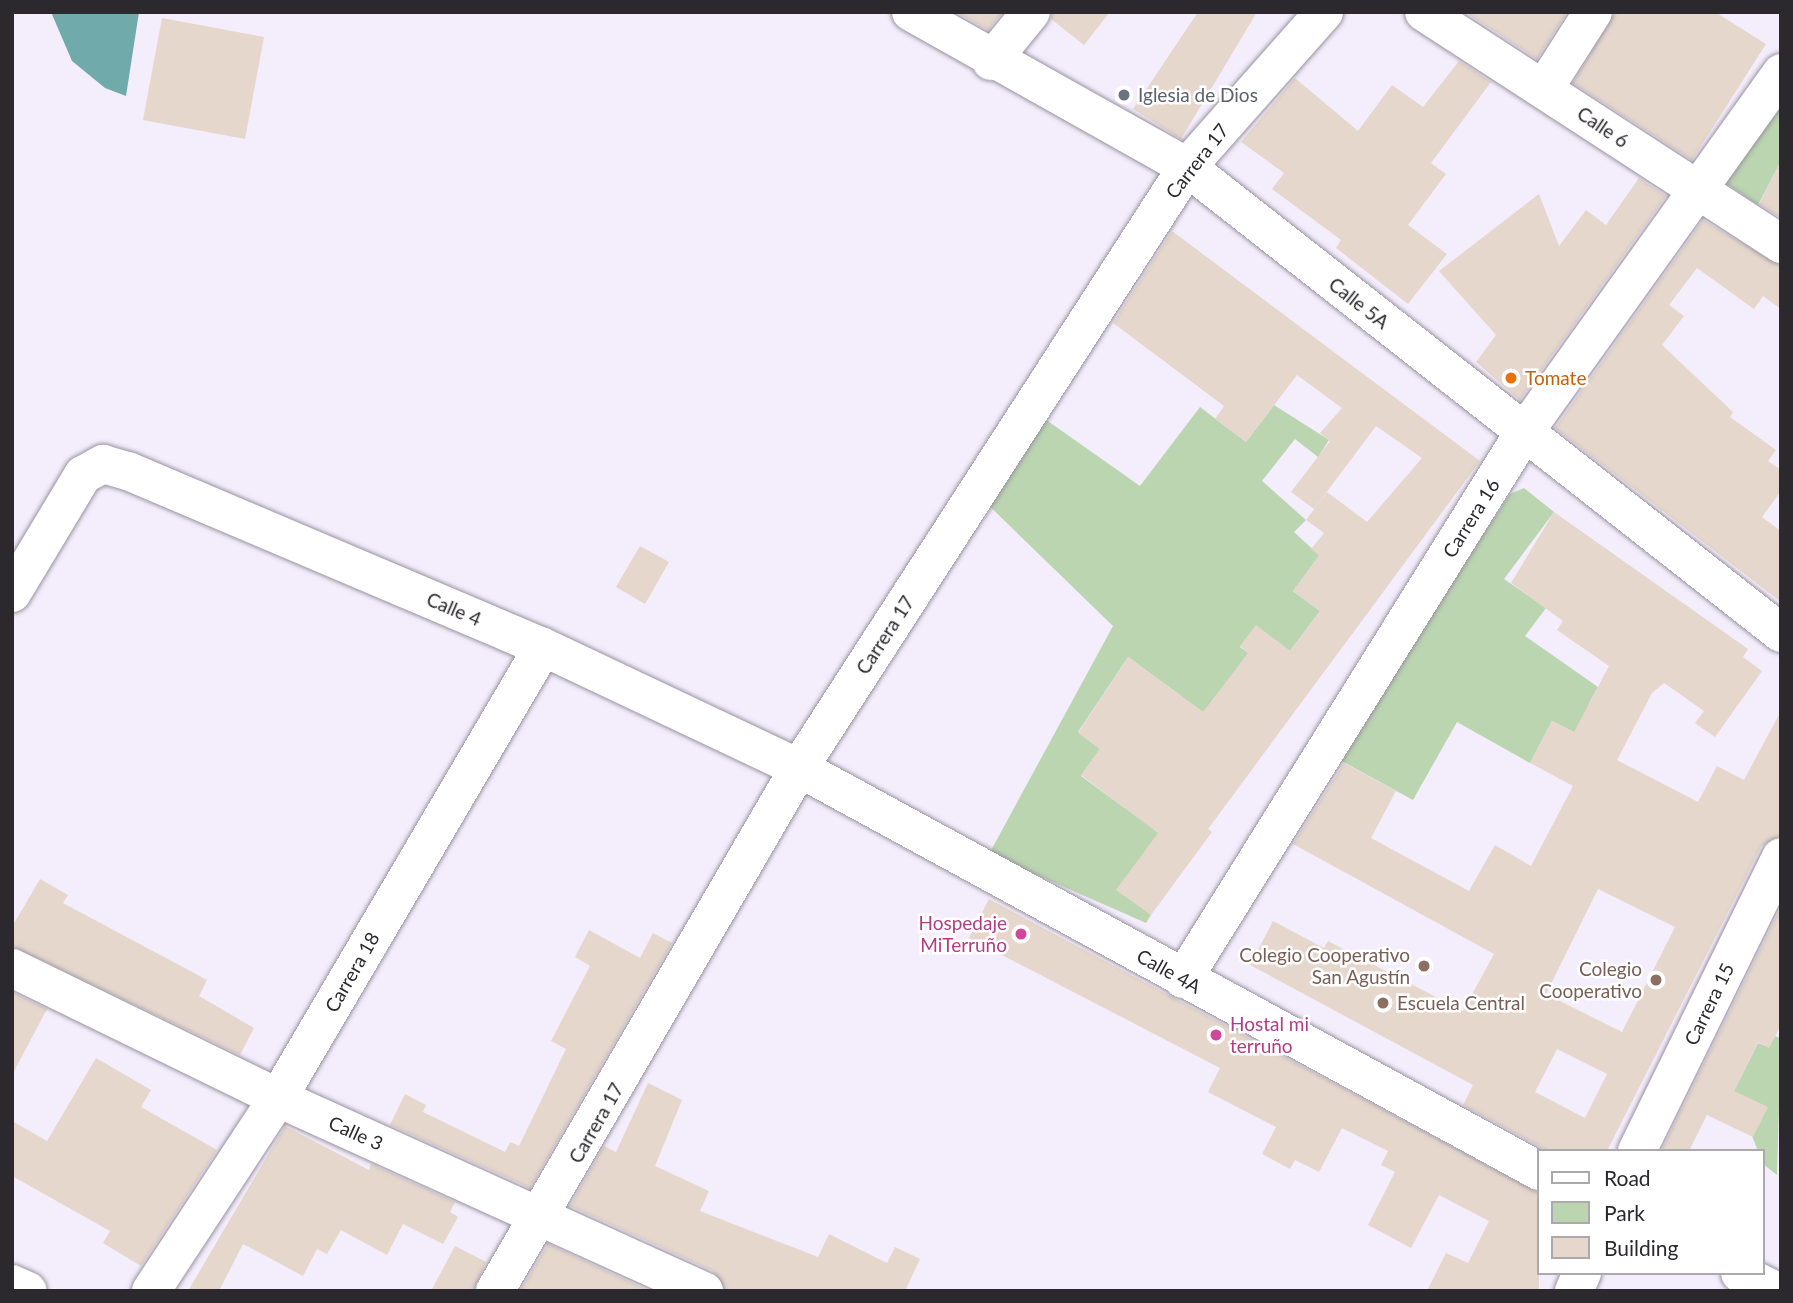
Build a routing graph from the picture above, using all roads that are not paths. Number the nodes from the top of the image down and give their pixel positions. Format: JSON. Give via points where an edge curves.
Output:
{"nodes":[{"id":1,"x":911,"y":12,"type":"edge"},
{"id":2,"x":1031,"y":12,"type":"edge"},
{"id":3,"x":1324,"y":12,"type":"edge"},
{"id":4,"x":1424,"y":12,"type":"edge"},
{"id":5,"x":1594,"y":12,"type":"edge"},
{"id":6,"x":991,"y":61,"type":"junction"},
{"id":7,"x":1781,"y":73,"type":"edge"},
{"id":8,"x":1545,"y":87,"type":"junction"},
{"id":9,"x":1187,"y":167,"type":"junction"},
{"id":10,"x":1699,"y":192,"type":"junction"},
{"id":11,"x":1781,"y":244,"type":"edge"},
{"id":12,"x":1523,"y":434,"type":"junction"},
{"id":13,"x":12,"y":593,"type":"edge"},
{"id":14,"x":1781,"y":633,"type":"edge"},
{"id":15,"x":543,"y":647,"type":"junction"},
{"id":16,"x":799,"y":768,"type":"junction"},
{"id":17,"x":1781,"y":857,"type":"edge"},
{"id":18,"x":12,"y":968,"type":"edge"},
{"id":19,"x":1183,"y":979,"type":"junction"},
{"id":20,"x":278,"y":1098,"type":"junction"},
{"id":21,"x":1638,"y":1149,"type":"edge"},
{"id":22,"x":1538,"y":1170,"type":"edge"},
{"id":23,"x":542,"y":1217,"type":"junction"},
{"id":24,"x":1744,"y":1275,"type":"edge"},
{"id":25,"x":12,"y":1284,"type":"edge"},
{"id":26,"x":28,"y":1291,"type":"edge"},
{"id":27,"x":151,"y":1291,"type":"edge"},
{"id":28,"x":495,"y":1291,"type":"edge"},
{"id":29,"x":704,"y":1291,"type":"edge"},
{"id":30,"x":1776,"y":1291,"type":"edge"}],
"edges":[{"from":1,"to":6,"type":"street","name":"Calle 5A"},
{"from":2,"to":6,"type":"street"},
{"from":3,"to":9,"type":"street","name":"Carrera 17"},
{"from":4,"to":8,"type":"street","name":"Calle 6"},
{"from":5,"to":8,"type":"street"},
{"from":6,"to":9,"type":"street","name":"Calle 5A"},
{"from":7,"to":10,"type":"street","name":"Carrera 16"},
{"from":8,"to":10,"type":"street","name":"Calle 6"},
{"from":9,"to":12,"type":"street","name":"Calle 5A"},
{"from":9,"to":16,"type":"street","name":"Carrera 17"},
{"from":10,"to":11,"type":"street","name":"Calle 6"},
{"from":10,"to":12,"type":"street","name":"Carrera 16"},
{"from":12,"to":14,"type":"street","name":"Calle 5A"},
{"from":12,"to":19,"type":"street","name":"Carrera 16"},
{"from":13,"to":15,"type":"street","name":"Calle 4","via":[[83,475],[103,464]]},
{"from":15,"to":16,"type":"street","name":"Calle 4"},
{"from":15,"to":20,"type":"street","name":"Carrera 18"},
{"from":16,"to":19,"type":"street","name":"Calle 4A"},
{"from":16,"to":23,"type":"street","name":"Carrera 17"},
{"from":17,"to":21,"type":"street","name":"Carrera 15"},
{"from":18,"to":20,"type":"street","name":"Calle 3"},
{"from":19,"to":22,"type":"street","name":"Calle 4A"},
{"from":20,"to":23,"type":"street","name":"Calle 3"},
{"from":20,"to":27,"type":"street","name":"Carrera 18"},
{"from":23,"to":28,"type":"street","name":"Carrera 17"},
{"from":23,"to":29,"type":"street","name":"Calle 3"},
{"from":24,"to":30,"type":"street"},
{"from":25,"to":26,"type":"street"}]}
